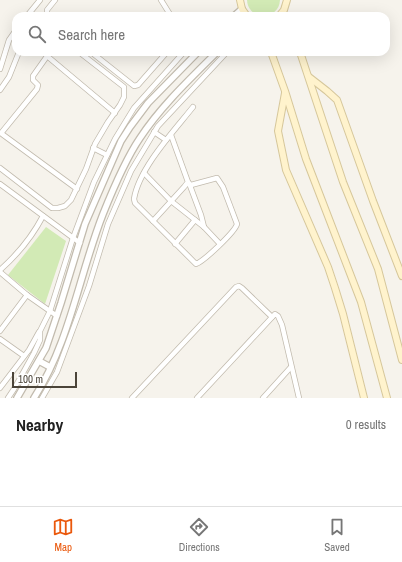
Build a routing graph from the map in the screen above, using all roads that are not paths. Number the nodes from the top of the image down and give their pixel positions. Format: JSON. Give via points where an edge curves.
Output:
{"nodes":[{"id":1,"x":40,"y":0,"type":"edge"},
{"id":2,"x":55,"y":0,"type":"edge"},
{"id":3,"x":161,"y":0,"type":"edge"},
{"id":4,"x":240,"y":0,"type":"edge"},
{"id":5,"x":287,"y":0,"type":"edge"},
{"id":6,"x":242,"y":9,"type":"junction"},
{"id":7,"x":30,"y":12,"type":"edge"},
{"id":8,"x":47,"y":12,"type":"edge"},
{"id":9,"x":168,"y":12,"type":"edge"},
{"id":10,"x":239,"y":12,"type":"edge"},
{"id":11,"x":244,"y":12,"type":"edge"},
{"id":12,"x":285,"y":12,"type":"edge"},
{"id":13,"x":12,"y":36,"type":"edge"},
{"id":14,"x":17,"y":56,"type":"edge"},
{"id":15,"x":47,"y":56,"type":"edge"},
{"id":16,"x":50,"y":56,"type":"edge"},
{"id":17,"x":84,"y":56,"type":"edge"},
{"id":18,"x":96,"y":56,"type":"edge"},
{"id":19,"x":163,"y":56,"type":"edge"},
{"id":20,"x":180,"y":56,"type":"edge"},
{"id":21,"x":194,"y":56,"type":"edge"},
{"id":22,"x":213,"y":56,"type":"edge"},
{"id":23,"x":223,"y":56,"type":"edge"},
{"id":24,"x":272,"y":56,"type":"edge"},
{"id":25,"x":301,"y":56,"type":"edge"},
{"id":26,"x":0,"y":67,"type":"edge"},
{"id":27,"x":309,"y":77,"type":"junction"},
{"id":28,"x":190,"y":78,"type":"junction"},
{"id":29,"x":196,"y":85,"type":"junction"},
{"id":30,"x":0,"y":90,"type":"edge"},
{"id":31,"x":285,"y":91,"type":"junction"},
{"id":32,"x":194,"y":108,"type":"dead end"},
{"id":33,"x":115,"y":113,"type":"junction"},
{"id":34,"x":154,"y":132,"type":"junction"},
{"id":35,"x":171,"y":135,"type":"junction"},
{"id":36,"x":166,"y":140,"type":"junction"},
{"id":37,"x":93,"y":148,"type":"junction"},
{"id":38,"x":107,"y":155,"type":"junction"},
{"id":39,"x":0,"y":168,"type":"edge"},
{"id":40,"x":144,"y":173,"type":"junction"},
{"id":41,"x":0,"y":184,"type":"edge"},
{"id":42,"x":189,"y":184,"type":"junction"},
{"id":43,"x":76,"y":189,"type":"junction"},
{"id":44,"x":171,"y":201,"type":"junction"},
{"id":45,"x":43,"y":216,"type":"junction"},
{"id":46,"x":196,"y":220,"type":"junction"},
{"id":47,"x":153,"y":221,"type":"junction"},
{"id":48,"x":204,"y":227,"type":"junction"},
{"id":49,"x":73,"y":238,"type":"junction"},
{"id":50,"x":80,"y":243,"type":"junction"},
{"id":51,"x":175,"y":244,"type":"junction"},
{"id":52,"x":220,"y":244,"type":"junction"},
{"id":53,"x":0,"y":271,"type":"edge"},
{"id":54,"x":402,"y":276,"type":"edge"},
{"id":55,"x":27,"y":295,"type":"junction"},
{"id":56,"x":50,"y":311,"type":"junction"},
{"id":57,"x":57,"y":316,"type":"junction"},
{"id":58,"x":272,"y":317,"type":"junction"},
{"id":59,"x":0,"y":331,"type":"edge"},
{"id":60,"x":40,"y":331,"type":"junction"},
{"id":61,"x":0,"y":339,"type":"edge"},
{"id":62,"x":29,"y":350,"type":"junction"},
{"id":63,"x":34,"y":353,"type":"junction"},
{"id":64,"x":24,"y":356,"type":"junction"},
{"id":65,"x":40,"y":359,"type":"junction"},
{"id":66,"x":402,"y":360,"type":"edge"},
{"id":67,"x":50,"y":367,"type":"junction"},
{"id":68,"x":291,"y":367,"type":"junction"},
{"id":69,"x":0,"y":388,"type":"edge"},
{"id":70,"x":8,"y":398,"type":"edge"},
{"id":71,"x":17,"y":398,"type":"edge"},
{"id":72,"x":34,"y":398,"type":"edge"},
{"id":73,"x":42,"y":398,"type":"edge"},
{"id":74,"x":132,"y":398,"type":"edge"},
{"id":75,"x":197,"y":398,"type":"edge"},
{"id":76,"x":263,"y":398,"type":"edge"},
{"id":77,"x":299,"y":398,"type":"edge"},
{"id":78,"x":364,"y":398,"type":"edge"},
{"id":79,"x":387,"y":398,"type":"edge"}],
"edges":[{"from":1,"to":7,"type":"street"},
{"from":2,"to":8,"type":"street"},
{"from":3,"to":9,"type":"street"},
{"from":4,"to":6,"type":"main road"},
{"from":5,"to":12,"type":"main road"},
{"from":6,"to":10,"type":"street"},
{"from":6,"to":11,"type":"main road"},
{"from":13,"to":26,"type":"street"},
{"from":14,"to":30,"type":"street","via":[[9,77]]},
{"from":15,"to":43,"type":"street","via":[[33,76],[38,85],[37,89],[2,134]]},
{"from":16,"to":33,"type":"street"},
{"from":17,"to":33,"type":"street","via":[[124,89],[124,97]]},
{"from":18,"to":19,"type":"street","via":[[134,86],[138,85]]},
{"from":20,"to":38,"type":"street","via":[[134,108]]},
{"from":21,"to":50,"type":"street","via":[[148,103],[121,141],[85,224]]},
{"from":22,"to":28,"type":"street"},
{"from":23,"to":29,"type":"street"},
{"from":24,"to":31,"type":"main road"},
{"from":25,"to":27,"type":"main road"},
{"from":27,"to":54,"type":"main road","via":[[336,100]]},
{"from":27,"to":66,"type":"main road","via":[[343,182],[378,270]]},
{"from":28,"to":29,"type":"street"},
{"from":28,"to":67,"type":"street","via":[[140,138],[122,171],[103,215],[76,303]]},
{"from":29,"to":34,"type":"street"},
{"from":31,"to":78,"type":"main road","via":[[278,131],[286,170],[328,267],[343,314]]},
{"from":31,"to":79,"type":"main road","via":[[306,159],[361,302]]},
{"from":32,"to":35,"type":"street"},
{"from":33,"to":37,"type":"street"},
{"from":34,"to":36,"type":"street"},
{"from":34,"to":73,"type":"street","via":[[118,199],[70,339],[57,372]]},
{"from":35,"to":36,"type":"street"},
{"from":35,"to":42,"type":"street"},
{"from":36,"to":40,"type":"street"},
{"from":37,"to":38,"type":"street"},
{"from":37,"to":43,"type":"street"},
{"from":38,"to":49,"type":"street"},
{"from":39,"to":43,"type":"street","via":[[52,208],[67,204]]},
{"from":40,"to":44,"type":"street"},
{"from":40,"to":47,"type":"street","via":[[134,195],[134,201]]},
{"from":41,"to":45,"type":"street"},
{"from":42,"to":44,"type":"street"},
{"from":42,"to":48,"type":"street"},
{"from":42,"to":52,"type":"street","via":[[215,178],[222,184],[237,224]]},
{"from":44,"to":46,"type":"street"},
{"from":44,"to":47,"type":"street"},
{"from":45,"to":49,"type":"street"},
{"from":45,"to":53,"type":"street","via":[[14,258]]},
{"from":46,"to":48,"type":"street"},
{"from":46,"to":51,"type":"street"},
{"from":47,"to":51,"type":"street"},
{"from":48,"to":52,"type":"street"},
{"from":49,"to":50,"type":"street"},
{"from":49,"to":56,"type":"street"},
{"from":50,"to":57,"type":"street"},
{"from":51,"to":52,"type":"street","via":[[196,264]]},
{"from":53,"to":55,"type":"street"},
{"from":55,"to":56,"type":"street"},
{"from":55,"to":59,"type":"street"},
{"from":56,"to":57,"type":"street"},
{"from":56,"to":60,"type":"street"},
{"from":57,"to":65,"type":"street"},
{"from":58,"to":68,"type":"street","via":[[275,314],[278,316]]},
{"from":58,"to":74,"type":"street","via":[[240,286],[236,287]]},
{"from":58,"to":75,"type":"street"},
{"from":60,"to":62,"type":"street"},
{"from":60,"to":63,"type":"street","via":[[40,340]]},
{"from":61,"to":64,"type":"street"},
{"from":62,"to":63,"type":"street"},
{"from":62,"to":64,"type":"street"},
{"from":63,"to":65,"type":"street"},
{"from":63,"to":70,"type":"street"},
{"from":64,"to":69,"type":"street"},
{"from":65,"to":67,"type":"street"},
{"from":65,"to":71,"type":"street"},
{"from":67,"to":72,"type":"street"},
{"from":68,"to":76,"type":"street"},
{"from":68,"to":77,"type":"street"}]}
